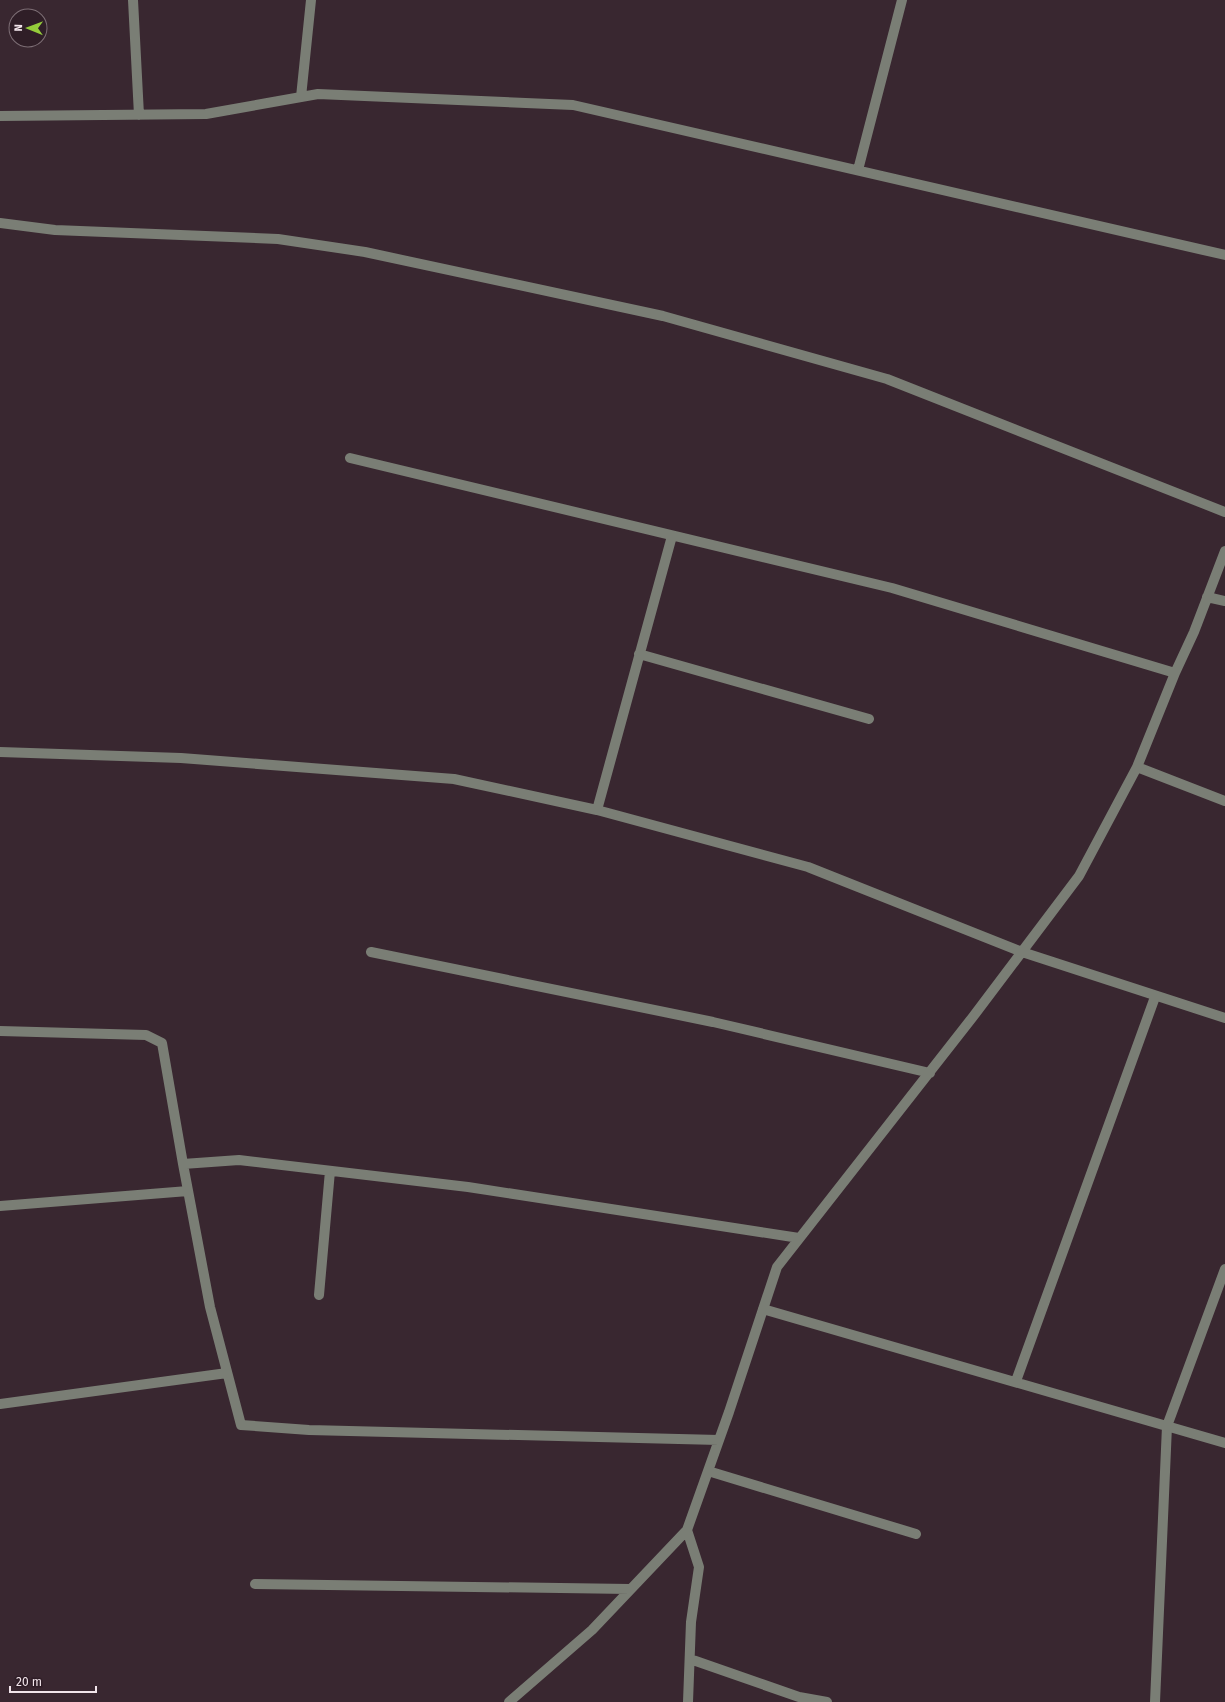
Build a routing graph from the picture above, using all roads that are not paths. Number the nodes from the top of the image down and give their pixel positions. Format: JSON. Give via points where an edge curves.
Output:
{"nodes":[{"id":1,"x":132,"y":0,"type":"edge"},
{"id":2,"x":311,"y":0,"type":"edge"},
{"id":3,"x":902,"y":0,"type":"edge"},
{"id":4,"x":301,"y":97,"type":"junction"},
{"id":5,"x":139,"y":115,"type":"junction"},
{"id":6,"x":0,"y":116,"type":"edge"},
{"id":7,"x":858,"y":170,"type":"junction"},
{"id":8,"x":0,"y":223,"type":"edge"},
{"id":9,"x":1225,"y":254,"type":"edge"},
{"id":10,"x":350,"y":458,"type":"dead end"},
{"id":11,"x":1225,"y":512,"type":"edge"},
{"id":12,"x":672,"y":536,"type":"junction"},
{"id":13,"x":1225,"y":551,"type":"edge"},
{"id":14,"x":1208,"y":597,"type":"junction"},
{"id":15,"x":1225,"y":600,"type":"edge"},
{"id":16,"x":639,"y":654,"type":"junction"},
{"id":17,"x":1175,"y":673,"type":"junction"},
{"id":18,"x":869,"y":718,"type":"dead end"},
{"id":19,"x":0,"y":752,"type":"edge"},
{"id":20,"x":1137,"y":767,"type":"junction"},
{"id":21,"x":1225,"y":801,"type":"edge"},
{"id":22,"x":597,"y":810,"type":"junction"},
{"id":23,"x":371,"y":952,"type":"dead end"},
{"id":24,"x":1022,"y":952,"type":"junction"},
{"id":25,"x":1155,"y":996,"type":"junction"},
{"id":26,"x":1225,"y":1018,"type":"edge"},
{"id":27,"x":0,"y":1031,"type":"edge"},
{"id":28,"x":930,"y":1073,"type":"junction"},
{"id":29,"x":183,"y":1164,"type":"junction"},
{"id":30,"x":330,"y":1171,"type":"junction"},
{"id":31,"x":188,"y":1191,"type":"junction"},
{"id":32,"x":0,"y":1206,"type":"edge"},
{"id":33,"x":799,"y":1238,"type":"junction"},
{"id":34,"x":1225,"y":1269,"type":"edge"},
{"id":35,"x":318,"y":1295,"type":"dead end"},
{"id":36,"x":763,"y":1309,"type":"junction"},
{"id":37,"x":227,"y":1373,"type":"junction"},
{"id":38,"x":1016,"y":1381,"type":"junction"},
{"id":39,"x":0,"y":1404,"type":"edge"},
{"id":40,"x":1167,"y":1426,"type":"junction"},
{"id":41,"x":719,"y":1440,"type":"junction"},
{"id":42,"x":1225,"y":1443,"type":"edge"},
{"id":43,"x":708,"y":1471,"type":"junction"},
{"id":44,"x":687,"y":1530,"type":"junction"},
{"id":45,"x":916,"y":1534,"type":"dead end"},
{"id":46,"x":255,"y":1584,"type":"dead end"},
{"id":47,"x":630,"y":1589,"type":"junction"},
{"id":48,"x":690,"y":1659,"type":"junction"},
{"id":49,"x":509,"y":1702,"type":"edge"},
{"id":50,"x":688,"y":1702,"type":"edge"},
{"id":51,"x":827,"y":1702,"type":"edge"},
{"id":52,"x":1155,"y":1702,"type":"edge"}],
"edges":[{"from":1,"to":5,"type":"street"},
{"from":2,"to":4,"type":"street"},
{"from":3,"to":7,"type":"street"},
{"from":4,"to":5,"type":"street","via":[[206,114]]},
{"from":4,"to":7,"type":"street","via":[[318,94],[573,105]]},
{"from":5,"to":6,"type":"street"},
{"from":7,"to":9,"type":"street"},
{"from":8,"to":11,"type":"street","via":[[55,230],[278,239],[365,252],[663,316],[887,379]]},
{"from":10,"to":12,"type":"street"},
{"from":12,"to":16,"type":"street"},
{"from":12,"to":17,"type":"street","via":[[892,588]]},
{"from":13,"to":14,"type":"street"},
{"from":14,"to":15,"type":"street"},
{"from":14,"to":17,"type":"street"},
{"from":16,"to":18,"type":"street"},
{"from":16,"to":22,"type":"street"},
{"from":17,"to":20,"type":"street"},
{"from":19,"to":22,"type":"street","via":[[181,758],[454,779]]},
{"from":20,"to":21,"type":"street"},
{"from":20,"to":24,"type":"street","via":[[1079,876]]},
{"from":22,"to":24,"type":"street","via":[[808,867]]},
{"from":23,"to":28,"type":"street","via":[[714,1022]]},
{"from":24,"to":25,"type":"street"},
{"from":24,"to":28,"type":"street"},
{"from":25,"to":26,"type":"street"},
{"from":25,"to":38,"type":"street"},
{"from":27,"to":29,"type":"street","via":[[146,1035],[162,1043]]},
{"from":28,"to":33,"type":"street"},
{"from":29,"to":30,"type":"street","via":[[239,1160]]},
{"from":29,"to":31,"type":"street"},
{"from":30,"to":33,"type":"street","via":[[468,1187]]},
{"from":30,"to":35,"type":"street"},
{"from":31,"to":32,"type":"street"},
{"from":31,"to":37,"type":"street","via":[[210,1307]]},
{"from":33,"to":36,"type":"street","via":[[777,1267]]},
{"from":34,"to":40,"type":"street"},
{"from":36,"to":38,"type":"street"},
{"from":36,"to":41,"type":"street"},
{"from":37,"to":39,"type":"street"},
{"from":37,"to":41,"type":"street","via":[[241,1425],[309,1430]]},
{"from":38,"to":40,"type":"street"},
{"from":40,"to":42,"type":"street"},
{"from":40,"to":52,"type":"street"},
{"from":41,"to":43,"type":"street"},
{"from":43,"to":44,"type":"street"},
{"from":43,"to":45,"type":"street"},
{"from":44,"to":47,"type":"street"},
{"from":44,"to":48,"type":"street","via":[[699,1567],[691,1622]]},
{"from":46,"to":47,"type":"street"},
{"from":47,"to":49,"type":"street","via":[[592,1630]]},
{"from":48,"to":50,"type":"street"},
{"from":48,"to":51,"type":"street","via":[[799,1697]]}]}
